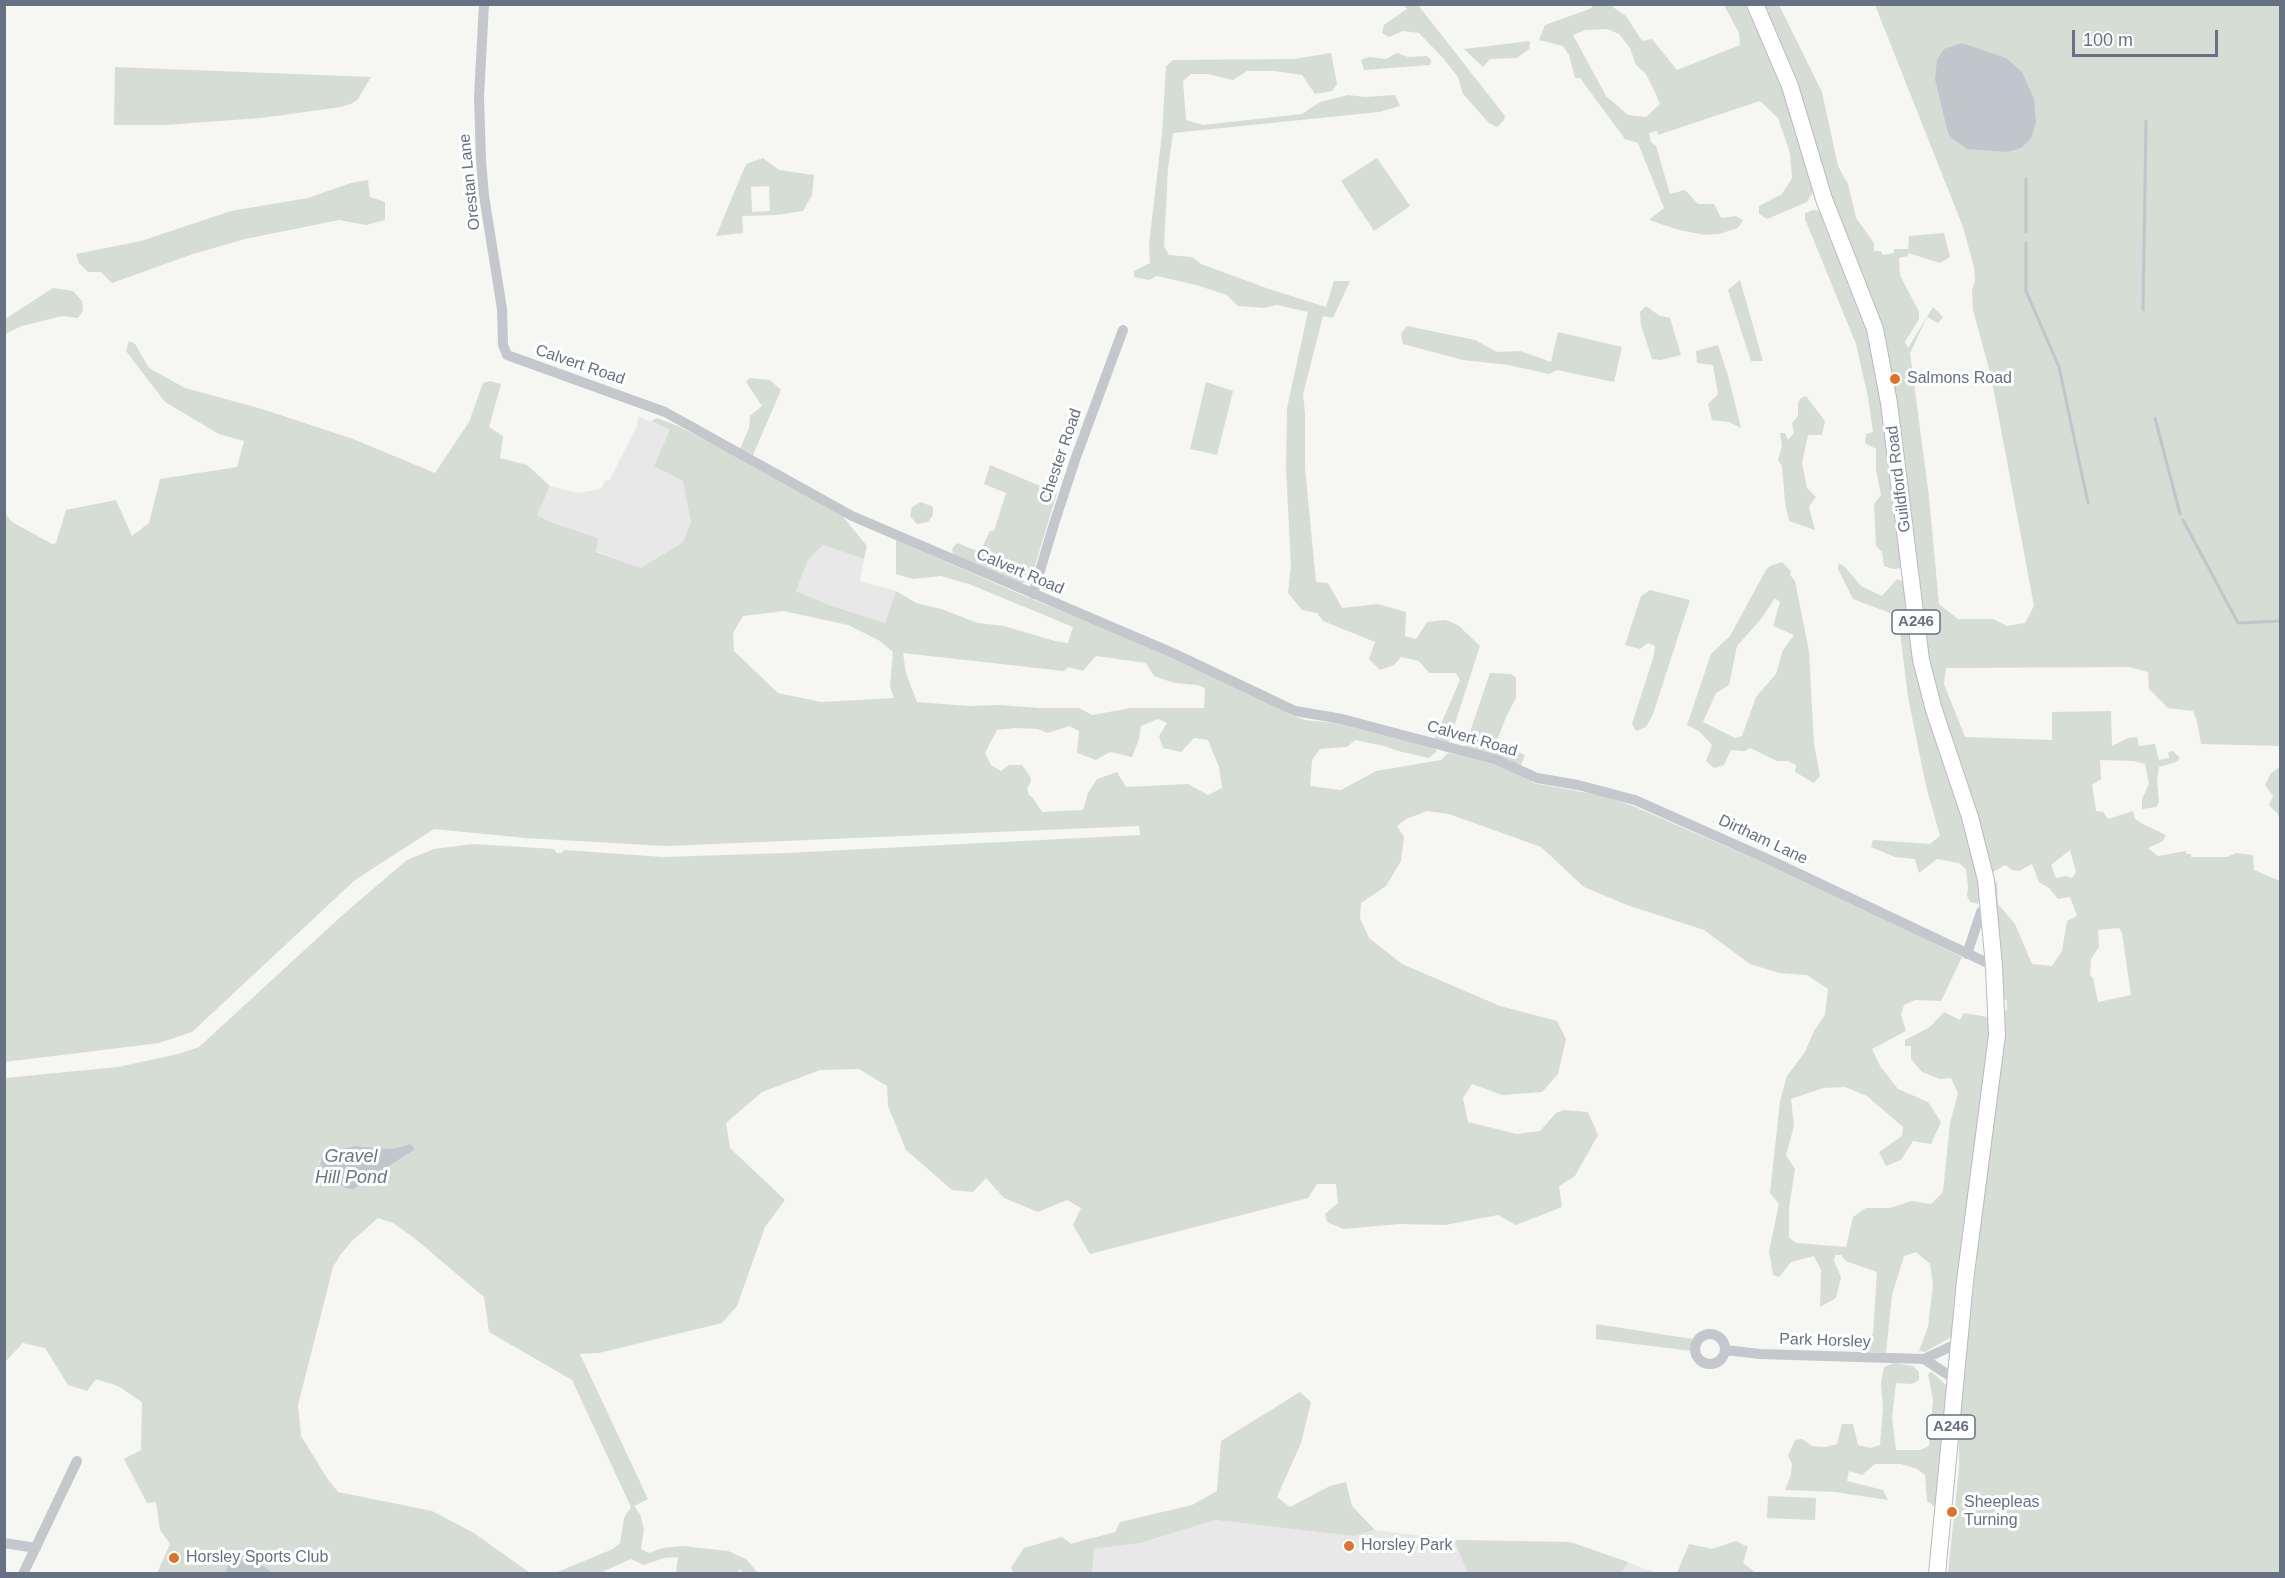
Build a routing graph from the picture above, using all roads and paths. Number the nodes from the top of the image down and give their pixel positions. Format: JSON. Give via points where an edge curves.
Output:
{"nodes":[{"id":1,"x":484,"y":4,"type":"edge"},
{"id":2,"x":1755,"y":4,"type":"edge"},
{"id":3,"x":1123,"y":330,"type":"dead end"},
{"id":4,"x":507,"y":354,"type":"joint"},
{"id":5,"x":1033,"y":594,"type":"junction"},
{"id":6,"x":1537,"y":778,"type":"joint"},
{"id":7,"x":1988,"y":905,"type":"junction"},
{"id":8,"x":1967,"y":954,"type":"junction"},
{"id":9,"x":1994,"y":966,"type":"junction"},
{"id":10,"x":1959,"y":1345,"type":"junction"},
{"id":11,"x":1725,"y":1350,"type":"dead end"},
{"id":12,"x":1924,"y":1359,"type":"junction"},
{"id":13,"x":1956,"y":1380,"type":"junction"},
{"id":14,"x":77,"y":1461,"type":"dead end"},
{"id":15,"x":4,"y":1543,"type":"edge"},
{"id":16,"x":36,"y":1548,"type":"junction"},
{"id":17,"x":23,"y":1574,"type":"edge"},
{"id":18,"x":1937,"y":1574,"type":"edge"}],
"edges":[{"from":1,"to":4,"type":"street","name":"Orestan Lane","via":[[479,97],[481,161]]},
{"from":2,"to":7,"type":"main road","name":"Guildford Road","number":"A246","via":[[1790,86],[1824,199],[1875,329],[1890,403],[1921,660],[1970,817],[1986,880]]},
{"from":3,"to":5,"type":"street","name":"Chester Road","via":[[1076,457]]},
{"from":4,"to":5,"type":"street","name":"Calvert Road","via":[[665,412],[852,516]]},
{"from":5,"to":6,"type":"street","name":"Calvert Road","via":[[1221,674],[1295,711],[1342,719],[1497,760]]},
{"from":6,"to":8,"type":"street","name":"Dirtham Lane","via":[[1635,800]]},
{"from":7,"to":8,"type":"street"},
{"from":7,"to":9,"type":"main road","name":"Guildford Road","number":"A246"},
{"from":8,"to":9,"type":"street","name":"Dirtham Lane"},
{"from":9,"to":10,"type":"main road","number":"A246","via":[[1997,1035]]},
{"from":10,"to":12,"type":"street","name":"Park Horsley"},
{"from":10,"to":13,"type":"main road","number":"A246"},
{"from":11,"to":12,"type":"street","name":"Park Horsley"},
{"from":12,"to":13,"type":"street"},
{"from":13,"to":18,"type":"main road","number":"A246"},
{"from":14,"to":16,"type":"street"},
{"from":15,"to":16,"type":"street"},
{"from":16,"to":17,"type":"street"}]}
